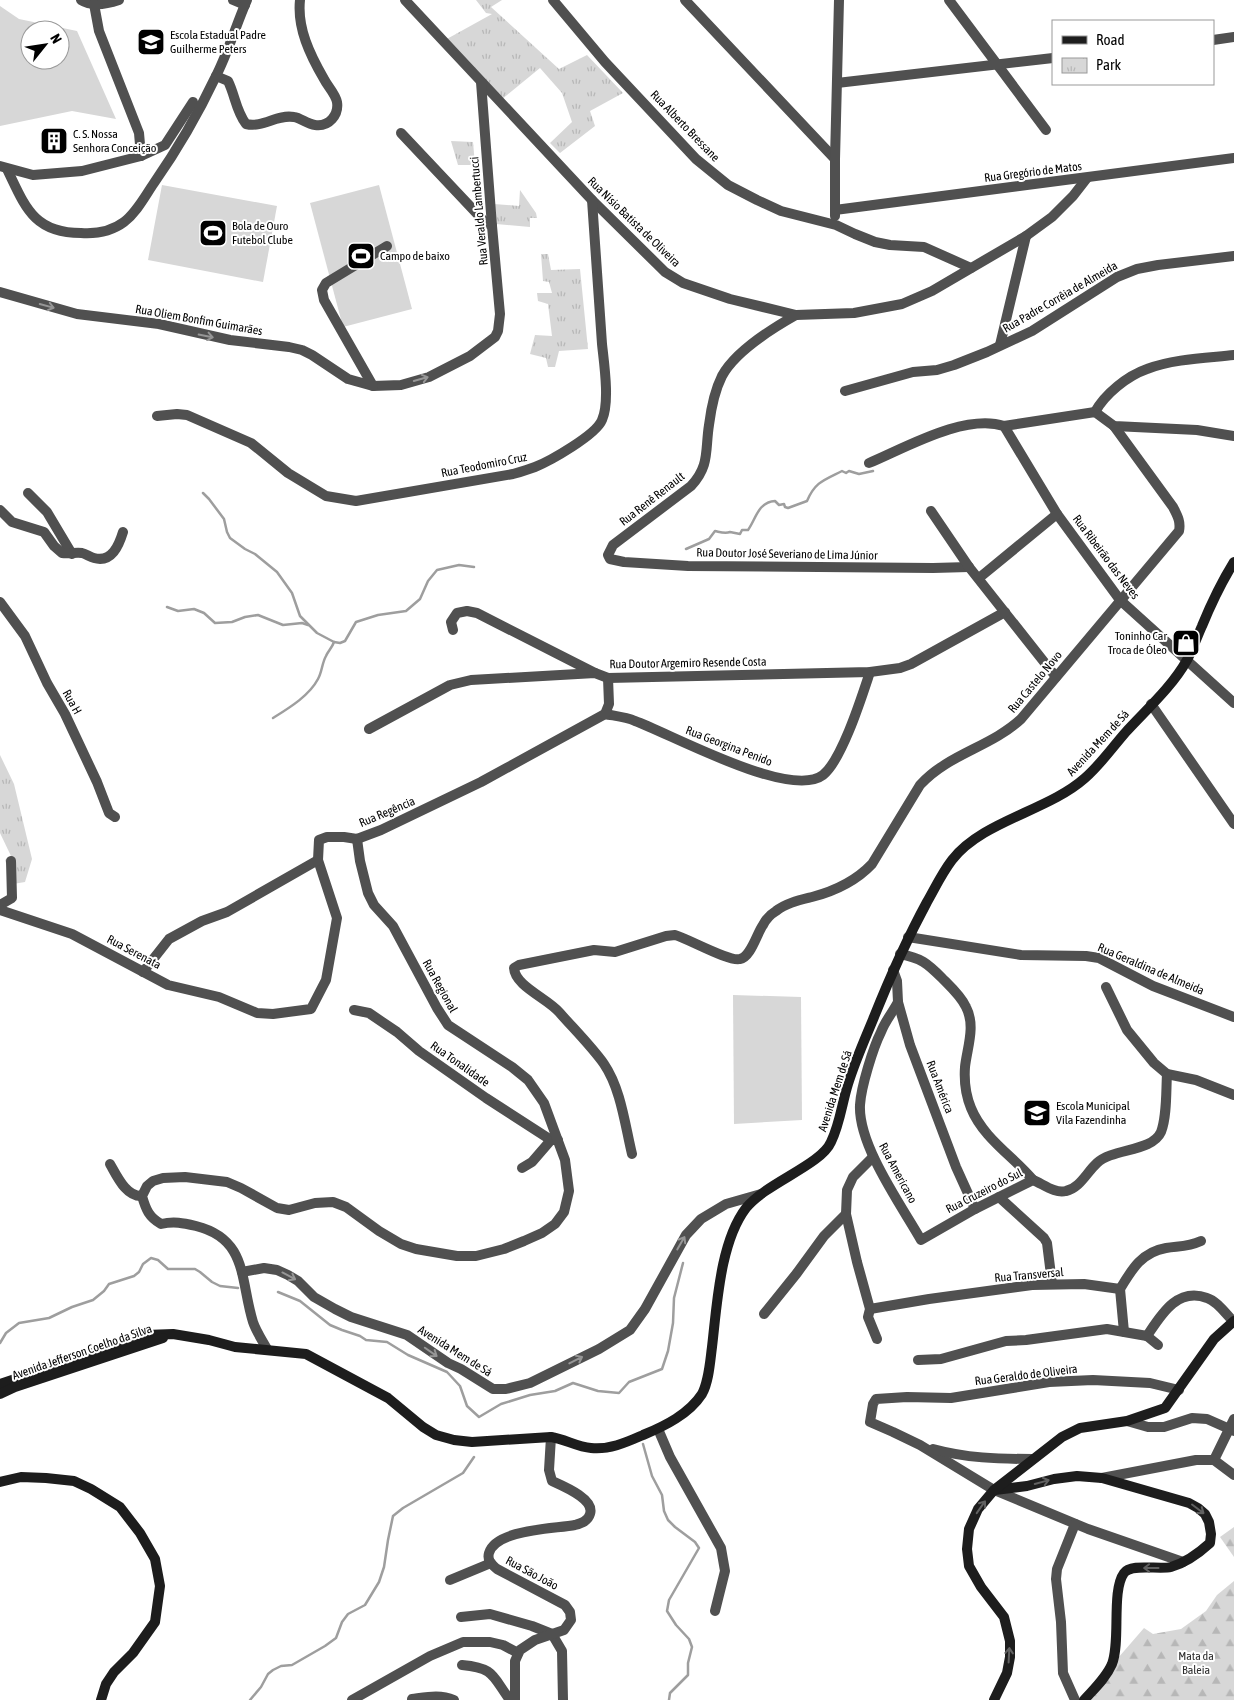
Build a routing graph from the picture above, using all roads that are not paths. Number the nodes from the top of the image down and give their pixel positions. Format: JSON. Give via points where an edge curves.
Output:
{"nodes":[{"id":1,"x":81,"y":0,"type":"edge"},
{"id":2,"x":119,"y":0,"type":"edge"},
{"id":3,"x":233,"y":0,"type":"edge"},
{"id":4,"x":300,"y":0,"type":"edge"},
{"id":5,"x":405,"y":0,"type":"edge"},
{"id":6,"x":553,"y":0,"type":"edge"},
{"id":7,"x":685,"y":0,"type":"edge"},
{"id":8,"x":839,"y":0,"type":"edge"},
{"id":9,"x":949,"y":0,"type":"edge"},
{"id":10,"x":246,"y":3,"type":"edge"},
{"id":11,"x":94,"y":4,"type":"junction"},
{"id":12,"x":1234,"y":37,"type":"edge"},
{"id":13,"x":1214,"y":40,"type":"edge"},
{"id":14,"x":1052,"y":58,"type":"edge"},
{"id":15,"x":996,"y":65,"type":"junction"},
{"id":16,"x":216,"y":76,"type":"junction"},
{"id":17,"x":481,"y":82,"type":"junction"},
{"id":18,"x":837,"y":83,"type":"junction"},
{"id":19,"x":193,"y":102,"type":"dead end"},
{"id":20,"x":1046,"y":130,"type":"dead end"},
{"id":21,"x":401,"y":133,"type":"dead end"},
{"id":22,"x":141,"y":156,"type":"junction"},
{"id":23,"x":1234,"y":158,"type":"edge"},
{"id":24,"x":835,"y":159,"type":"junction"},
{"id":25,"x":4,"y":168,"type":"edge"},
{"id":26,"x":1087,"y":178,"type":"junction"},
{"id":27,"x":592,"y":200,"type":"junction"},
{"id":28,"x":835,"y":210,"type":"junction"},
{"id":29,"x":836,"y":225,"type":"junction"},
{"id":30,"x":492,"y":226,"type":"junction"},
{"id":31,"x":1026,"y":236,"type":"junction"},
{"id":32,"x":387,"y":246,"type":"dead end"},
{"id":33,"x":1234,"y":256,"type":"edge"},
{"id":34,"x":971,"y":268,"type":"junction"},
{"id":35,"x":0,"y":292,"type":"edge"},
{"id":36,"x":796,"y":315,"type":"junction"},
{"id":37,"x":495,"y":337,"type":"joint"},
{"id":38,"x":1000,"y":345,"type":"junction"},
{"id":39,"x":1234,"y":355,"type":"edge"},
{"id":40,"x":373,"y":386,"type":"junction"},
{"id":41,"x":845,"y":391,"type":"dead end"},
{"id":42,"x":1095,"y":412,"type":"junction"},
{"id":43,"x":157,"y":416,"type":"dead end"},
{"id":44,"x":1004,"y":426,"type":"junction"},
{"id":45,"x":1114,"y":426,"type":"junction"},
{"id":46,"x":1234,"y":436,"type":"edge"},
{"id":47,"x":869,"y":463,"type":"dead end"},
{"id":48,"x":28,"y":493,"type":"dead end"},
{"id":49,"x":0,"y":510,"type":"edge"},
{"id":50,"x":931,"y":511,"type":"dead end"},
{"id":51,"x":1057,"y":514,"type":"junction"},
{"id":52,"x":123,"y":532,"type":"dead end"},
{"id":53,"x":72,"y":554,"type":"junction"},
{"id":54,"x":608,"y":555,"type":"joint"},
{"id":55,"x":1234,"y":562,"type":"edge"},
{"id":56,"x":969,"y":567,"type":"junction"},
{"id":57,"x":979,"y":578,"type":"junction"},
{"id":58,"x":1120,"y":600,"type":"junction"},
{"id":59,"x":0,"y":602,"type":"edge"},
{"id":60,"x":1005,"y":612,"type":"junction"},
{"id":61,"x":453,"y":630,"type":"dead end"},
{"id":62,"x":1187,"y":660,"type":"junction"},
{"id":63,"x":870,"y":672,"type":"junction"},
{"id":64,"x":594,"y":673,"type":"junction"},
{"id":65,"x":1056,"y":677,"type":"junction"},
{"id":66,"x":608,"y":678,"type":"junction"},
{"id":67,"x":1234,"y":703,"type":"edge"},
{"id":68,"x":1151,"y":704,"type":"junction"},
{"id":69,"x":605,"y":714,"type":"junction"},
{"id":70,"x":369,"y":730,"type":"dead end"},
{"id":71,"x":115,"y":817,"type":"dead end"},
{"id":72,"x":1234,"y":824,"type":"edge"},
{"id":73,"x":357,"y":839,"type":"junction"},
{"id":74,"x":318,"y":860,"type":"junction"},
{"id":75,"x":11,"y":861,"type":"dead end"},
{"id":76,"x":0,"y":905,"type":"edge"},
{"id":77,"x":0,"y":910,"type":"edge"},
{"id":78,"x":908,"y":937,"type":"junction"},
{"id":79,"x":900,"y":954,"type":"junction"},
{"id":80,"x":892,"y":970,"type":"junction"},
{"id":81,"x":143,"y":972,"type":"junction"},
{"id":82,"x":1106,"y":987,"type":"dead end"},
{"id":83,"x":898,"y":1002,"type":"junction"},
{"id":84,"x":354,"y":1010,"type":"dead end"},
{"id":85,"x":1234,"y":1017,"type":"edge"},
{"id":86,"x":1167,"y":1074,"type":"junction"},
{"id":87,"x":1234,"y":1095,"type":"edge"},
{"id":88,"x":555,"y":1140,"type":"junction"},
{"id":89,"x":632,"y":1154,"type":"dead end"},
{"id":90,"x":873,"y":1157,"type":"junction"},
{"id":91,"x":110,"y":1164,"type":"dead end"},
{"id":92,"x":522,"y":1168,"type":"dead end"},
{"id":93,"x":1034,"y":1180,"type":"junction"},
{"id":94,"x":761,"y":1194,"type":"junction"},
{"id":95,"x":142,"y":1196,"type":"junction"},
{"id":96,"x":999,"y":1197,"type":"junction"},
{"id":97,"x":974,"y":1209,"type":"junction"},
{"id":98,"x":846,"y":1214,"type":"junction"},
{"id":99,"x":921,"y":1240,"type":"joint"},
{"id":100,"x":1201,"y":1241,"type":"dead end"},
{"id":101,"x":242,"y":1272,"type":"junction"},
{"id":102,"x":1052,"y":1283,"type":"junction"},
{"id":103,"x":1120,"y":1289,"type":"junction"},
{"id":104,"x":870,"y":1309,"type":"junction"},
{"id":105,"x":764,"y":1314,"type":"dead end"},
{"id":106,"x":1234,"y":1321,"type":"edge"},
{"id":107,"x":1124,"y":1332,"type":"junction"},
{"id":108,"x":1146,"y":1336,"type":"junction"},
{"id":109,"x":147,"y":1338,"type":"junction"},
{"id":110,"x":877,"y":1339,"type":"dead end"},
{"id":111,"x":1158,"y":1344,"type":"dead end"},
{"id":112,"x":268,"y":1349,"type":"junction"},
{"id":113,"x":918,"y":1360,"type":"dead end"},
{"id":114,"x":0,"y":1384,"type":"edge"},
{"id":115,"x":1179,"y":1390,"type":"junction"},
{"id":116,"x":0,"y":1394,"type":"edge"},
{"id":117,"x":1234,"y":1419,"type":"edge"},
{"id":118,"x":1128,"y":1422,"type":"junction"},
{"id":119,"x":658,"y":1429,"type":"junction"},
{"id":120,"x":1231,"y":1430,"type":"edge"},
{"id":121,"x":551,"y":1437,"type":"junction"},
{"id":122,"x":920,"y":1445,"type":"junction"},
{"id":123,"x":1033,"y":1459,"type":"junction"},
{"id":124,"x":1214,"y":1460,"type":"junction"},
{"id":125,"x":1234,"y":1476,"type":"edge"},
{"id":126,"x":1102,"y":1478,"type":"junction"},
{"id":127,"x":0,"y":1482,"type":"edge"},
{"id":128,"x":994,"y":1490,"type":"junction"},
{"id":129,"x":1075,"y":1524,"type":"junction"},
{"id":130,"x":1183,"y":1562,"type":"junction"},
{"id":131,"x":490,"y":1563,"type":"junction"},
{"id":132,"x":450,"y":1580,"type":"dead end"},
{"id":133,"x":715,"y":1611,"type":"dead end"},
{"id":134,"x":461,"y":1617,"type":"dead end"},
{"id":135,"x":552,"y":1634,"type":"junction"},
{"id":136,"x":518,"y":1653,"type":"junction"},
{"id":137,"x":462,"y":1665,"type":"dead end"},
{"id":138,"x":412,"y":1699,"type":"edge"},
{"id":139,"x":101,"y":1700,"type":"edge"},
{"id":140,"x":352,"y":1700,"type":"edge"},
{"id":141,"x":454,"y":1700,"type":"edge"},
{"id":142,"x":510,"y":1700,"type":"edge"},
{"id":143,"x":515,"y":1700,"type":"edge"},
{"id":144,"x":563,"y":1700,"type":"edge"},
{"id":145,"x":994,"y":1700,"type":"edge"},
{"id":146,"x":1075,"y":1700,"type":"edge"},
{"id":147,"x":1084,"y":1700,"type":"edge"}],
"edges":[{"from":1,"to":11,"type":"street"},
{"from":2,"to":11,"type":"street"},
{"from":3,"to":10,"type":"street"},
{"from":4,"to":16,"type":"street","via":[[303,31],[318,69],[335,94],[336,115],[328,123],[316,125],[294,117],[255,126],[246,124],[228,81]]},
{"from":5,"to":17,"type":"street","name":"Rua Nísio Batista de Oliveira"},
{"from":6,"to":29,"type":"street","name":"Rua Alberto Bressane","via":[[605,62],[696,159],[728,185],[781,211]]},
{"from":7,"to":24,"type":"street"},
{"from":8,"to":18,"type":"street"},
{"from":9,"to":15,"type":"street"},
{"from":10,"to":16,"type":"street"},
{"from":11,"to":22,"type":"street","via":[[99,31],[139,133]]},
{"from":12,"to":13,"type":"street"},
{"from":14,"to":15,"type":"street"},
{"from":15,"to":18,"type":"street"},
{"from":15,"to":20,"type":"street"},
{"from":16,"to":25,"type":"street","via":[[167,165],[131,215],[116,227],[86,234],[52,229],[33,217]]},
{"from":17,"to":27,"type":"street","name":"Rua Nísio Batista de Oliveira"},
{"from":17,"to":30,"type":"street","name":"Rua Veraldo Lambertucci"},
{"from":18,"to":24,"type":"street"},
{"from":19,"to":22,"type":"street","via":[[165,145]]},
{"from":21,"to":30,"type":"street"},
{"from":22,"to":25,"type":"street","via":[[82,171],[33,175]]},
{"from":23,"to":26,"type":"street","name":"Rua Gregório de Matos"},
{"from":24,"to":28,"type":"street"},
{"from":26,"to":28,"type":"street","name":"Rua Gregório de Matos"},
{"from":26,"to":31,"type":"street","name":"Rua Nísio Batista de Oliveira","via":[[1052,217]]},
{"from":27,"to":36,"type":"street","name":"Rua Nísio Batista de Oliveira","via":[[665,272],[683,283],[716,295]]},
{"from":27,"to":43,"type":"street","name":"Rua Teodomiro Cruz","via":[[605,412],[592,432],[568,450],[535,467],[513,474],[356,501],[326,496],[288,473],[251,444],[187,416]]},
{"from":28,"to":29,"type":"street"},
{"from":29,"to":34,"type":"street","name":"Rua Alberto Bressane","via":[[875,242],[924,247]]},
{"from":30,"to":37,"type":"street","name":"Rua Veraldo Lambertucci","via":[[500,314]]},
{"from":31,"to":34,"type":"street","name":"Rua Nísio Batista de Oliveira"},
{"from":31,"to":38,"type":"street"},
{"from":32,"to":40,"type":"street","via":[[326,283],[322,290],[324,300]]},
{"from":33,"to":38,"type":"street","name":"Rua Padre Corrêia de Almeida","via":[[1136,269],[1032,331]]},
{"from":34,"to":36,"type":"street","name":"Rua Nísio Batista de Oliveira","via":[[902,304],[854,313]]},
{"from":35,"to":40,"type":"street","name":"Rua Oliem Bonfim Guimarães","one_way":true,"via":[[77,314],[158,324],[230,340],[302,350],[348,379]]},
{"from":36,"to":54,"type":"street","name":"Rua Renê Renault","via":[[741,353],[722,376],[709,424],[705,466],[699,477],[613,545]]},
{"from":40,"to":37,"type":"street","name":"Rua Oliem Bonfim Guimarães","one_way":true,"via":[[401,385],[429,377],[470,356]]},
{"from":38,"to":41,"type":"street","name":"Rua Padre Corrêia de Almeida","via":[[954,365],[913,372]]},
{"from":39,"to":42,"type":"street","via":[[1146,369],[1101,400]]},
{"from":42,"to":44,"type":"street"},
{"from":42,"to":45,"type":"street"},
{"from":44,"to":47,"type":"street","via":[[985,423],[955,428]]},
{"from":44,"to":51,"type":"street","name":"Rua Ribeirão das Neves"},
{"from":45,"to":46,"type":"street","via":[[1197,430]]},
{"from":45,"to":58,"type":"street","name":"Rua Castelo Novo","via":[[1173,506],[1180,525]]},
{"from":48,"to":53,"type":"street","via":[[47,512]]},
{"from":49,"to":53,"type":"street","via":[[12,522],[44,532],[62,553]]},
{"from":50,"to":56,"type":"street"},
{"from":51,"to":57,"type":"street"},
{"from":51,"to":58,"type":"street","name":"Rua Ribeirão das Neves"},
{"from":52,"to":53,"type":"street","via":[[117,550],[109,556],[94,558],[81,553]]},
{"from":54,"to":56,"type":"street","name":"Rua Doutor José Severiano de Lima Júnior","via":[[610,560],[624,562],[688,566]]},
{"from":55,"to":62,"type":"street","name":"Avenida Mem de Sá"},
{"from":56,"to":57,"type":"street"},
{"from":57,"to":60,"type":"street"},
{"from":58,"to":62,"type":"street","name":"Rua Ribeirão das Neves"},
{"from":58,"to":65,"type":"street","name":"Rua Castelo Novo"},
{"from":59,"to":71,"type":"street","name":"Rua H","via":[[25,636],[65,714],[109,813]]},
{"from":60,"to":63,"type":"street","name":"Rua Doutor Argemiro Resende Costa","via":[[911,664]]},
{"from":60,"to":65,"type":"street"},
{"from":61,"to":64,"type":"street","via":[[451,622],[457,613],[477,612]]},
{"from":62,"to":67,"type":"street","name":"Rua Ribeirão das Neves"},
{"from":62,"to":68,"type":"street","name":"Avenida Mem de Sá"},
{"from":63,"to":66,"type":"street","name":"Rua Doutor Argemiro Resende Costa"},
{"from":63,"to":69,"type":"street","name":"Rua Georgina Penido","via":[[832,765],[815,779],[800,781],[765,774],[634,720]]},
{"from":64,"to":66,"type":"street","name":"Rua Doutor Argemiro Resende Costa"},
{"from":64,"to":70,"type":"street","name":"Rua Doutor Argemiro Resende Costa","via":[[471,680],[450,685]]},
{"from":65,"to":89,"type":"street","name":"Rua Castelo Novo","via":[[1013,727],[929,774],[872,864],[862,874],[834,890],[780,908],[764,923],[745,957],[730,959],[675,935],[614,952],[581,952],[514,968],[518,981],[554,1006],[603,1063],[615,1087]]},
{"from":66,"to":69,"type":"street","via":[[609,704]]},
{"from":68,"to":72,"type":"street"},
{"from":68,"to":78,"type":"street","name":"Avenida Mem de Sá","via":[[1085,778],[1051,800],[983,834],[953,859]]},
{"from":69,"to":73,"type":"street","name":"Rua Regência","via":[[460,793]]},
{"from":73,"to":74,"type":"street","name":"Rua Regência","via":[[327,837],[319,840]]},
{"from":73,"to":88,"type":"street","name":"Rua Regional","via":[[368,893],[392,926],[448,1025],[528,1080],[544,1103]]},
{"from":74,"to":81,"type":"street","via":[[227,912],[169,938]]},
{"from":74,"to":81,"type":"street","name":"Rua Serenata","via":[[336,918],[326,980],[311,1008],[257,1013],[218,997],[168,985]]},
{"from":75,"to":76,"type":"street","via":[[12,898]]},
{"from":77,"to":81,"type":"street","name":"Rua Serenata","via":[[72,934]]},
{"from":78,"to":79,"type":"street","name":"Avenida Mem de Sá"},
{"from":78,"to":85,"type":"street","name":"Rua Geraldina de Almeida","via":[[1020,955],[1099,958],[1153,986]]},
{"from":79,"to":80,"type":"street","name":"Avenida Mem de Sá"},
{"from":79,"to":93,"type":"street","via":[[916,957],[930,966],[967,1009],[970,1036],[965,1069],[972,1109],[981,1126]]},
{"from":80,"to":83,"type":"street","name":"Rua América"},
{"from":80,"to":94,"type":"street","name":"Avenida Mem de Sá","via":[[848,1082],[832,1141],[826,1151]]},
{"from":82,"to":86,"type":"street","via":[[1128,1030]]},
{"from":83,"to":90,"type":"street","name":"Rua Americano","via":[[881,1031],[863,1086],[860,1106]]},
{"from":83,"to":97,"type":"street","name":"Rua América","via":[[910,1044]]},
{"from":84,"to":88,"type":"street","name":"Rua Tonalidade","via":[[369,1013],[486,1098]]},
{"from":86,"to":87,"type":"street","via":[[1196,1080]]},
{"from":86,"to":93,"type":"street","name":"Rua Cruzeiro do Sul","via":[[1164,1120],[1160,1132],[1149,1144],[1103,1158],[1079,1184],[1066,1191],[1056,1191]]},
{"from":88,"to":92,"type":"street"},
{"from":88,"to":95,"type":"street","name":"Rua Regional","via":[[565,1160],[569,1191],[564,1212],[542,1234],[476,1256],[444,1255],[401,1244],[346,1207],[333,1202],[289,1210],[277,1208],[227,1182],[163,1178],[152,1181]]},
{"from":90,"to":98,"type":"street","via":[[853,1177],[846,1190]]},
{"from":90,"to":99,"type":"street","name":"Rua Americano"},
{"from":91,"to":95,"type":"street","via":[[126,1189]]},
{"from":93,"to":96,"type":"street","name":"Rua Cruzeiro do Sul"},
{"from":101,"to":94,"type":"street","name":"Avenida Mem de Sá","one_way":true,"via":[[264,1268],[288,1275],[314,1297],[335,1309],[407,1335],[493,1389],[506,1389],[530,1383],[630,1330],[686,1235],[701,1218],[726,1204]]},
{"from":94,"to":119,"type":"street","name":"Avenida Jefferson Coelho da Silva","via":[[747,1208],[728,1245],[704,1388],[692,1406]]},
{"from":95,"to":101,"type":"street","via":[[146,1211],[161,1224],[181,1222],[215,1232],[226,1240]]},
{"from":96,"to":97,"type":"street","name":"Rua Cruzeiro do Sul"},
{"from":96,"to":102,"type":"street","via":[[1044,1238]]},
{"from":97,"to":99,"type":"street","name":"Rua Cruzeiro do Sul"},
{"from":98,"to":104,"type":"street"},
{"from":98,"to":105,"type":"street","via":[[824,1236]]},
{"from":100,"to":103,"type":"street","via":[[1145,1256],[1133,1266]]},
{"from":101,"to":112,"type":"street","via":[[253,1323]]},
{"from":102,"to":103,"type":"street","name":"Rua Transversal"},
{"from":102,"to":104,"type":"street","name":"Rua Transversal"},
{"from":103,"to":107,"type":"street"},
{"from":104,"to":110,"type":"street","via":[[868,1317]]},
{"from":106,"to":108,"type":"street","via":[[1208,1298],[1191,1295],[1176,1300]]},
{"from":106,"to":115,"type":"street","via":[[1214,1339]]},
{"from":107,"to":108,"type":"street"},
{"from":107,"to":113,"type":"street","via":[[1106,1329],[1006,1341],[942,1359]]},
{"from":108,"to":111,"type":"street"},
{"from":109,"to":112,"type":"street","name":"Avenida Jefferson Coelho da Silva","via":[[173,1334],[235,1347]]},
{"from":109,"to":114,"type":"street","name":"Avenida Jefferson Coelho da Silva"},
{"from":109,"to":116,"type":"street","name":"Avenida Jefferson Coelho da Silva"},
{"from":112,"to":121,"type":"street","name":"Avenida Jefferson Coelho da Silva","via":[[306,1354],[388,1398],[436,1435],[472,1442]]},
{"from":115,"to":118,"type":"street","via":[[1165,1408]]},
{"from":115,"to":122,"type":"street","name":"Rua Geraldo de Oliveira","via":[[1150,1383],[1094,1380],[1049,1382],[951,1398],[876,1399],[870,1422]]},
{"from":117,"to":120,"type":"street"},
{"from":118,"to":120,"type":"street","via":[[1164,1427],[1192,1418],[1207,1419]]},
{"from":118,"to":123,"type":"street","via":[[1080,1428],[1062,1436]]},
{"from":119,"to":121,"type":"street","name":"Avenida Jefferson Coelho da Silva","via":[[621,1444],[600,1448]]},
{"from":119,"to":133,"type":"street","via":[[721,1548],[725,1571]]},
{"from":120,"to":124,"type":"street"},
{"from":121,"to":131,"type":"street","name":"Rua São João","via":[[549,1470],[552,1481],[586,1501],[591,1513],[587,1520],[576,1525],[506,1538],[491,1548]]},
{"from":122,"to":123,"type":"street","via":[[984,1459]]},
{"from":122,"to":128,"type":"street"},
{"from":123,"to":128,"type":"street"},
{"from":124,"to":125,"type":"street"},
{"from":124,"to":126,"type":"street","via":[[1196,1460]]},
{"from":128,"to":126,"type":"street","one_way":true,"via":[[1077,1476]]},
{"from":126,"to":130,"type":"street","one_way":true,"via":[[1189,1503],[1205,1514],[1209,1522],[1210,1543]]},
{"from":127,"to":139,"type":"street","via":[[21,1477],[46,1478],[74,1481],[91,1489],[120,1507],[155,1560],[160,1586],[155,1622],[134,1653],[114,1672]]},
{"from":128,"to":129,"type":"street"},
{"from":145,"to":128,"type":"street","one_way":true,"via":[[1007,1673],[1010,1641],[1004,1617],[969,1566],[967,1549],[969,1529],[978,1509]]},
{"from":129,"to":130,"type":"street"},
{"from":129,"to":146,"type":"street","via":[[1056,1579],[1063,1673]]},
{"from":130,"to":147,"type":"street","one_way":true,"via":[[1165,1568],[1131,1568],[1124,1573],[1119,1586],[1112,1663],[1104,1678]]},
{"from":131,"to":132,"type":"street"},
{"from":131,"to":135,"type":"street","name":"Rua São João","via":[[565,1605],[571,1620],[564,1630]]},
{"from":134,"to":135,"type":"street","via":[[490,1614]]},
{"from":135,"to":136,"type":"street","name":"Rua São João","via":[[530,1643]]},
{"from":135,"to":144,"type":"street","via":[[562,1651]]},
{"from":136,"to":140,"type":"street","via":[[496,1643],[463,1642],[430,1656]]},
{"from":136,"to":143,"type":"street"},
{"from":137,"to":142,"type":"street","via":[[481,1668],[491,1674]]},
{"from":138,"to":141,"type":"street","via":[[434,1695]]}]}
